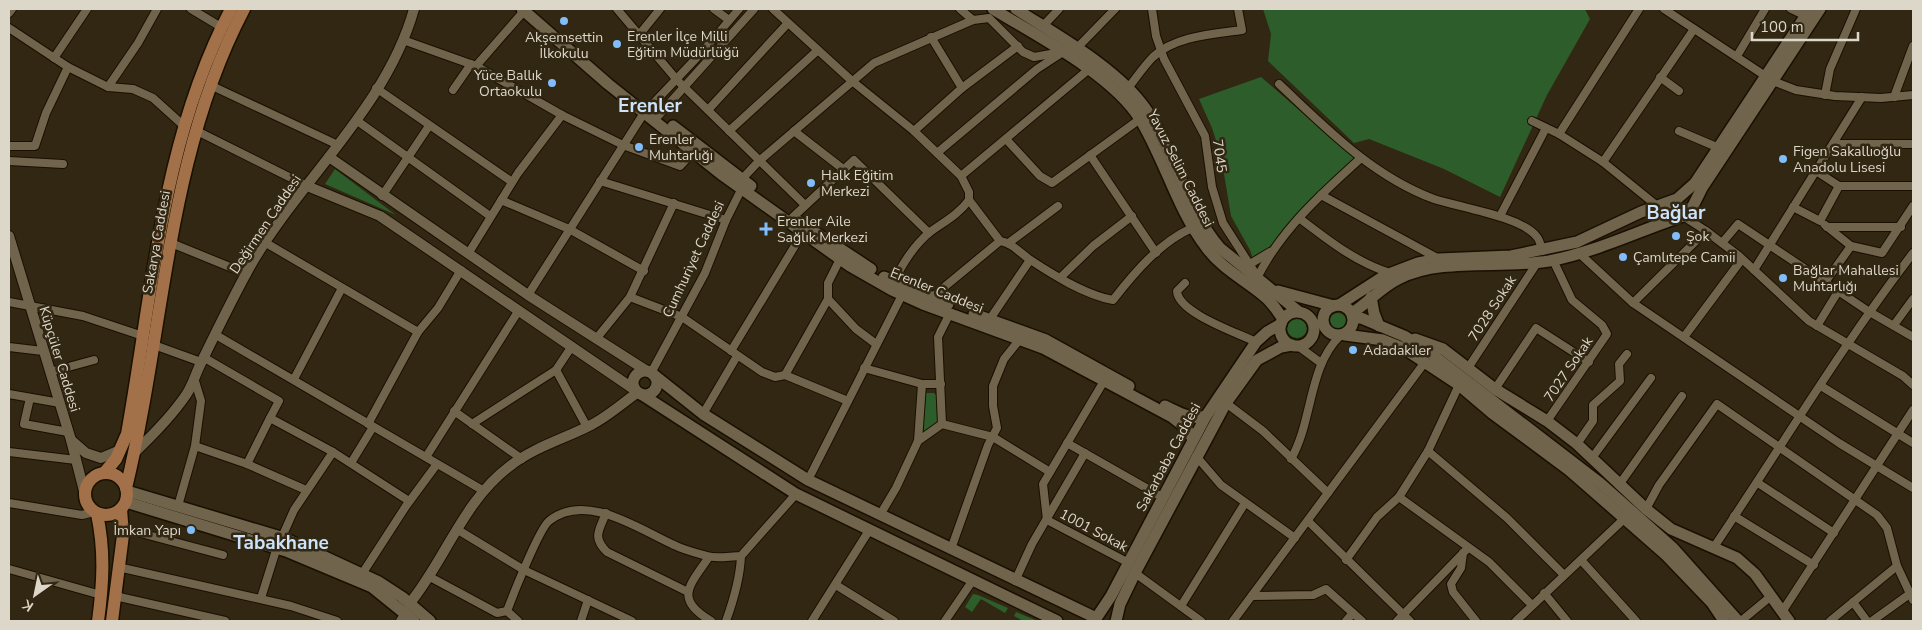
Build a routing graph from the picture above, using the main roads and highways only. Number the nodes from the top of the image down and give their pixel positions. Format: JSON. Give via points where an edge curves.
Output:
{"nodes":[{"id":1,"x":231,"y":9,"type":"edge"},
{"id":2,"x":244,"y":9,"type":"edge"},
{"id":3,"x":527,"y":9,"type":"edge"},
{"id":4,"x":993,"y":9,"type":"edge"},
{"id":5,"x":1016,"y":9,"type":"edge"},
{"id":6,"x":1820,"y":9,"type":"edge"},
{"id":7,"x":1808,"y":12,"type":"edge"},
{"id":8,"x":1770,"y":79,"type":"junction"},
{"id":9,"x":651,"y":112,"type":"junction"},
{"id":10,"x":190,"y":128,"type":"junction"},
{"id":11,"x":743,"y":184,"type":"junction"},
{"id":12,"x":1272,"y":289,"type":"junction"},
{"id":13,"x":1371,"y":297,"type":"junction"},
{"id":14,"x":1334,"y":306,"type":"junction"},
{"id":15,"x":1301,"y":313,"type":"junction"},
{"id":16,"x":1353,"y":316,"type":"junction"},
{"id":17,"x":1282,"y":322,"type":"junction"},
{"id":18,"x":1379,"y":326,"type":"junction"},
{"id":19,"x":1340,"y":335,"type":"junction"},
{"id":20,"x":1404,"y":336,"type":"junction"},
{"id":21,"x":1299,"y":344,"type":"junction"},
{"id":22,"x":651,"y":373,"type":"junction"},
{"id":23,"x":638,"y":392,"type":"junction"},
{"id":24,"x":1206,"y":416,"type":"junction"},
{"id":25,"x":1193,"y":440,"type":"junction"},
{"id":26,"x":105,"y":472,"type":"junction"},
{"id":27,"x":125,"y":497,"type":"junction"},
{"id":28,"x":96,"y":513,"type":"junction"},
{"id":29,"x":1661,"y":529,"type":"junction"},
{"id":30,"x":280,"y":542,"type":"junction"},
{"id":31,"x":405,"y":612,"type":"edge"},
{"id":32,"x":1786,"y":617,"type":"edge"},
{"id":33,"x":1093,"y":618,"type":"edge"},
{"id":34,"x":98,"y":621,"type":"edge"},
{"id":35,"x":112,"y":621,"type":"edge"},
{"id":36,"x":414,"y":621,"type":"edge"},
{"id":37,"x":430,"y":621,"type":"edge"},
{"id":38,"x":1057,"y":621,"type":"edge"},
{"id":39,"x":1112,"y":621,"type":"edge"},
{"id":40,"x":1116,"y":621,"type":"edge"},
{"id":41,"x":1724,"y":621,"type":"edge"},
{"id":42,"x":1739,"y":621,"type":"edge"}],
"edges":[{"from":1,"to":10,"type":"main road","name":"Sakarya Caddesi","via":[[221,27]]},
{"from":2,"to":10,"type":"main road","name":"Sakarya Caddesi"},
{"from":3,"to":9,"type":"main road","name":"Erenler Caddesi"},
{"from":4,"to":17,"type":"main road","name":"Yavuz Selim Caddesi","via":[[1122,95],[1140,119],[1192,228],[1225,267],[1265,296]]},
{"from":5,"to":12,"type":"main road","name":"Yavuz Selim Caddesi","via":[[1077,48],[1128,88],[1145,107],[1155,125],[1200,223],[1220,248]]},
{"from":6,"to":8,"type":"main road"},
{"from":7,"to":8,"type":"main road"},
{"from":8,"to":13,"type":"main road","via":[[1693,206],[1683,216],[1580,254],[1553,260],[1419,271],[1398,278]]},
{"from":8,"to":14,"type":"main road","via":[[1695,183],[1677,199],[1656,205],[1577,242],[1511,256],[1439,258],[1390,273]]},
{"from":9,"to":11,"type":"main road","name":"Erenler Caddesi"},
{"from":9,"to":11,"type":"main road","name":"Erenler Caddesi","via":[[693,152]]},
{"from":10,"to":26,"type":"main road","name":"Sakarya Caddesi","via":[[167,193],[127,434]]},
{"from":10,"to":27,"type":"main road","name":"Sakarya Caddesi"},
{"from":11,"to":24,"type":"main road","name":"Erenler Caddesi","via":[[893,282],[1053,344],[1167,407],[1193,417]]},
{"from":11,"to":25,"type":"main road","name":"Erenler Caddesi","via":[[802,234],[840,259],[902,294],[1070,361],[1172,417],[1186,428]]},
{"from":12,"to":14,"type":"main road"},
{"from":12,"to":15,"type":"main road","name":"Yavuz Selim Caddesi"},
{"from":13,"to":16,"type":"main road"},
{"from":13,"to":18,"type":"main road"},
{"from":14,"to":15,"type":"main road"},
{"from":14,"to":16,"type":"main road","via":[[1349,309]]},
{"from":14,"to":19,"type":"main road","via":[[1322,320],[1326,330]]},
{"from":15,"to":17,"type":"main road","via":[[1290,314]]},
{"from":15,"to":21,"type":"main road","via":[[1314,327],[1312,338]]},
{"from":16,"to":18,"type":"main road"},
{"from":16,"to":19,"type":"main road","via":[[1352,328]]},
{"from":17,"to":21,"type":"main road","via":[[1283,339]]},
{"from":17,"to":24,"type":"main road","name":"Sakarbaba Caddesi","via":[[1256,342]]},
{"from":18,"to":20,"type":"main road"},
{"from":19,"to":21,"type":"main road","name":"Sakarbaba Caddesi"},
{"from":19,"to":41,"type":"main road","via":[[1383,340],[1403,348],[1458,385],[1569,470],[1625,518],[1684,572]]},
{"from":20,"to":29,"type":"main road"},
{"from":20,"to":29,"type":"main road","via":[[1436,345],[1495,389],[1547,421],[1577,444],[1646,509]]},
{"from":21,"to":40,"type":"main road","name":"Sakarbaba Caddesi","via":[[1281,347],[1257,360],[1226,403],[1135,573],[1120,604]]},
{"from":22,"to":23,"type":"main road","via":[[636,374],[633,382]]},
{"from":22,"to":23,"type":"main road","via":[[657,385],[654,391],[648,394]]},
{"from":22,"to":33,"type":"main road","via":[[703,414],[808,480]]},
{"from":23,"to":38,"type":"main road","via":[[796,494]]},
{"from":24,"to":25,"type":"main road","name":"Sakarbaba Caddesi"},
{"from":25,"to":33,"type":"main road","name":"Sakarbaba Caddesi","via":[[1111,596]]},
{"from":26,"to":27,"type":"main road","via":[[118,476]]},
{"from":26,"to":28,"type":"main road","via":[[89,480],[84,491],[86,503]]},
{"from":27,"to":28,"type":"main road","via":[[110,515]]},
{"from":27,"to":30,"type":"main road"},
{"from":27,"to":30,"type":"main road","via":[[178,506]]},
{"from":27,"to":35,"type":"main road","name":"Sakarya Caddesi"},
{"from":28,"to":34,"type":"main road","via":[[104,558]]},
{"from":29,"to":32,"type":"main road","via":[[1670,529],[1737,558],[1755,574]]},
{"from":29,"to":42,"type":"main road"},
{"from":30,"to":31,"type":"main road","via":[[372,587]]},
{"from":30,"to":31,"type":"main road","via":[[379,582]]},
{"from":31,"to":36,"type":"main road"},
{"from":31,"to":37,"type":"main road"},
{"from":33,"to":39,"type":"main road"}]}
